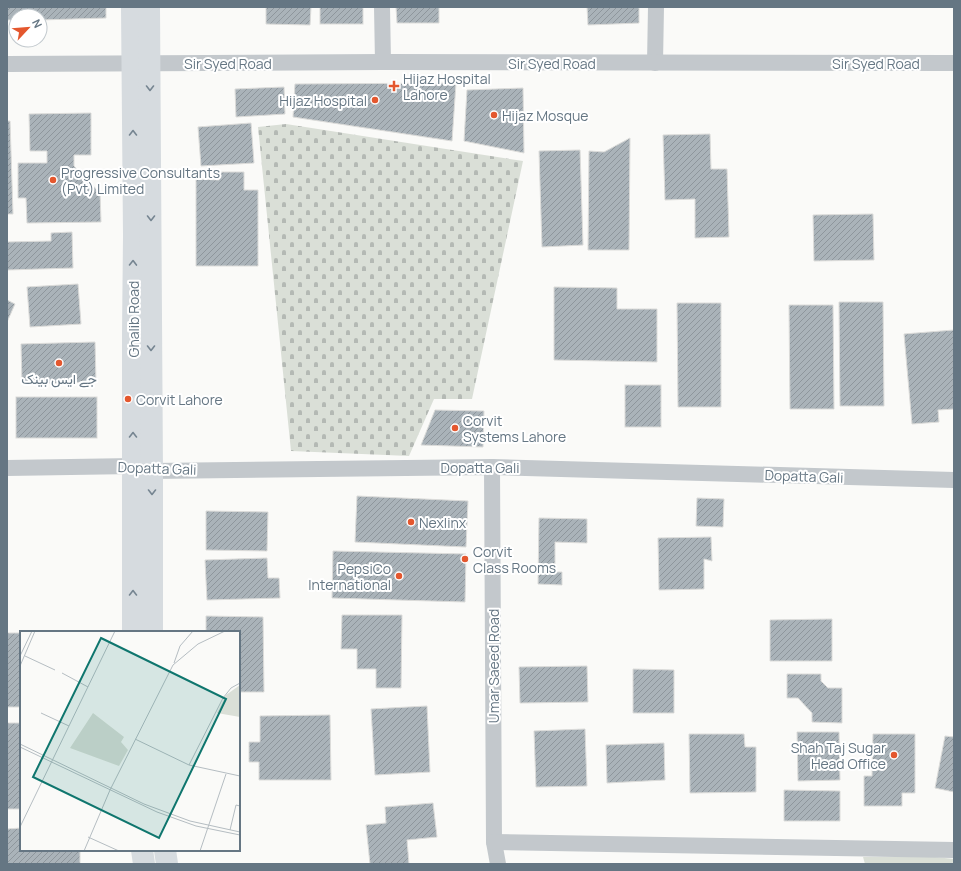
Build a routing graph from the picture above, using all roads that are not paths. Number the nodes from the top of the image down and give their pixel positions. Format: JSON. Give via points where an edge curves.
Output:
{"nodes":[{"id":1,"x":132,"y":7,"type":"edge"},
{"id":2,"x":149,"y":7,"type":"edge"},
{"id":3,"x":382,"y":7,"type":"edge"},
{"id":4,"x":656,"y":7,"type":"edge"},
{"id":5,"x":383,"y":62,"type":"junction"},
{"id":6,"x":141,"y":63,"type":"junction"},
{"id":7,"x":655,"y":63,"type":"junction"},
{"id":8,"x":954,"y":63,"type":"edge"},
{"id":9,"x":7,"y":64,"type":"edge"},
{"id":10,"x":492,"y":467,"type":"junction"},
{"id":11,"x":7,"y":468,"type":"edge"},
{"id":12,"x":143,"y":468,"type":"junction"},
{"id":13,"x":954,"y":480,"type":"edge"},
{"id":14,"x":133,"y":631,"type":"edge"},
{"id":15,"x":152,"y":631,"type":"edge"},
{"id":16,"x":494,"y":842,"type":"junction"},
{"id":17,"x":954,"y":850,"type":"edge"},
{"id":18,"x":142,"y":851,"type":"edge"},
{"id":19,"x":165,"y":851,"type":"edge"},
{"id":20,"x":144,"y":864,"type":"edge"},
{"id":21,"x":166,"y":864,"type":"edge"},
{"id":22,"x":498,"y":864,"type":"edge"}],
"edges":[{"from":1,"to":6,"type":"street","name":"Ghalib Road"},
{"from":2,"to":6,"type":"street","name":"Ghalib Road"},
{"from":3,"to":5,"type":"street"},
{"from":4,"to":7,"type":"street"},
{"from":5,"to":6,"type":"street","name":"Sir Syed Road"},
{"from":5,"to":7,"type":"street","name":"Sir Syed Road"},
{"from":6,"to":9,"type":"street","name":"Sir Syed Road"},
{"from":6,"to":12,"type":"street","name":"Ghalib Road"},
{"from":7,"to":8,"type":"street","name":"Sir Syed Road"},
{"from":10,"to":12,"type":"street","name":"Dopatta Gali"},
{"from":10,"to":13,"type":"street","name":"Dopatta Gali"},
{"from":10,"to":16,"type":"street","name":"Umar Saeed Road"},
{"from":11,"to":12,"type":"street","name":"Dopatta Gali"},
{"from":14,"to":12,"type":"street","name":"Ghalib Road","one_way":true},
{"from":12,"to":15,"type":"street","name":"Ghalib Road","one_way":true},
{"from":16,"to":17,"type":"street"},
{"from":16,"to":22,"type":"street","name":"Umar Saeed Road"},
{"from":18,"to":20,"type":"street"},
{"from":19,"to":21,"type":"street"}]}
